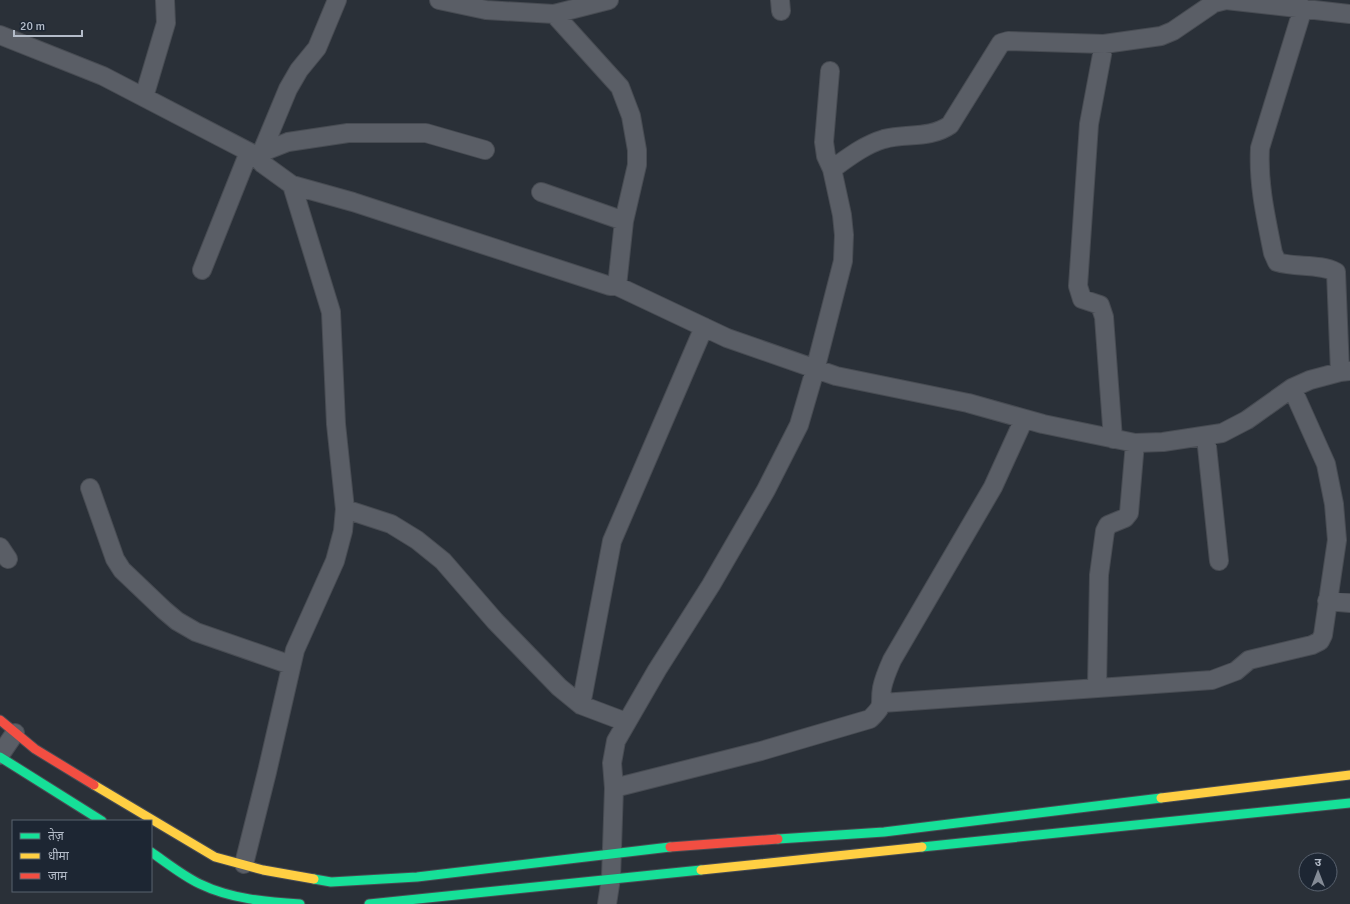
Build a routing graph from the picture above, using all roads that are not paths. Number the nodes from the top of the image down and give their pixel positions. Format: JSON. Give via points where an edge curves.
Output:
{"nodes":[{"id":1,"x":165,"y":0,"type":"edge"},
{"id":2,"x":337,"y":0,"type":"edge"},
{"id":3,"x":439,"y":0,"type":"edge"},
{"id":4,"x":609,"y":0,"type":"edge"},
{"id":5,"x":1226,"y":0,"type":"edge"},
{"id":6,"x":1202,"y":5,"type":"edge"},
{"id":7,"x":1325,"y":5,"type":"edge"},
{"id":8,"x":1303,"y":8,"type":"junction"},
{"id":9,"x":554,"y":14,"type":"junction"},
{"id":10,"x":1350,"y":14,"type":"edge"},
{"id":11,"x":0,"y":35,"type":"edge"},
{"id":12,"x":1104,"y":44,"type":"junction"},
{"id":13,"x":830,"y":71,"type":"dead end"},
{"id":14,"x":144,"y":97,"type":"junction"},
{"id":15,"x":485,"y":150,"type":"dead end"},
{"id":16,"x":255,"y":154,"type":"junction"},
{"id":17,"x":832,"y":169,"type":"junction"},
{"id":18,"x":292,"y":185,"type":"junction"},
{"id":19,"x":541,"y":192,"type":"dead end"},
{"id":20,"x":624,"y":221,"type":"junction"},
{"id":21,"x":202,"y":270,"type":"dead end"},
{"id":22,"x":617,"y":286,"type":"junction"},
{"id":23,"x":704,"y":327,"type":"junction"},
{"id":24,"x":815,"y":370,"type":"junction"},
{"id":25,"x":1345,"y":371,"type":"edge"},
{"id":26,"x":1292,"y":388,"type":"junction"},
{"id":27,"x":1024,"y":419,"type":"junction"},
{"id":28,"x":1206,"y":437,"type":"junction"},
{"id":29,"x":1113,"y":439,"type":"junction"},
{"id":30,"x":1135,"y":443,"type":"junction"},
{"id":31,"x":90,"y":488,"type":"dead end"},
{"id":32,"x":345,"y":509,"type":"junction"},
{"id":33,"x":1219,"y":561,"type":"dead end"},
{"id":34,"x":1327,"y":601,"type":"junction"},
{"id":35,"x":1350,"y":603,"type":"edge"},
{"id":36,"x":291,"y":665,"type":"junction"},
{"id":37,"x":1097,"y":688,"type":"junction"},
{"id":38,"x":882,"y":703,"type":"junction"},
{"id":39,"x":581,"y":705,"type":"junction"},
{"id":40,"x":0,"y":720,"type":"edge"},
{"id":41,"x":626,"y":722,"type":"junction"},
{"id":42,"x":15,"y":733,"type":"junction"},
{"id":43,"x":0,"y":756,"type":"edge"},
{"id":44,"x":1350,"y":775,"type":"edge"},
{"id":45,"x":614,"y":788,"type":"junction"},
{"id":46,"x":1350,"y":803,"type":"edge"},
{"id":47,"x":100,"y":820,"type":"edge"},
{"id":48,"x":152,"y":853,"type":"edge"},
{"id":49,"x":611,"y":854,"type":"junction"},
{"id":50,"x":244,"y":864,"type":"junction"},
{"id":51,"x":611,"y":878,"type":"junction"},
{"id":52,"x":300,"y":904,"type":"edge"},
{"id":53,"x":369,"y":904,"type":"edge"},
{"id":54,"x":607,"y":904,"type":"edge"}],
"edges":[{"from":1,"to":14,"type":"street","via":[[166,23]]},
{"from":2,"to":16,"type":"street","via":[[317,48],[288,88]]},
{"from":3,"to":9,"type":"street","via":[[486,10]]},
{"from":4,"to":9,"type":"street"},
{"from":5,"to":6,"type":"street"},
{"from":5,"to":8,"type":"street"},
{"from":6,"to":12,"type":"street","via":[[1173,31],[1161,36]]},
{"from":7,"to":8,"type":"street"},
{"from":7,"to":10,"type":"street"},
{"from":8,"to":25,"type":"street","via":[[1260,148],[1261,189],[1277,262],[1330,268],[1336,272]]},
{"from":9,"to":20,"type":"street","via":[[620,87],[631,116],[637,165]]},
{"from":11,"to":14,"type":"street","via":[[104,76]]},
{"from":12,"to":17,"type":"street","via":[[1008,41],[1002,43],[950,125],[932,134],[885,139],[860,150]]},
{"from":12,"to":29,"type":"street","via":[[1090,124],[1078,286],[1082,299],[1100,305],[1104,318]]},
{"from":13,"to":17,"type":"street","via":[[824,142],[826,156]]},
{"from":14,"to":16,"type":"street"},
{"from":15,"to":16,"type":"street","via":[[426,133],[348,133],[288,142]]},
{"from":16,"to":18,"type":"street","via":[[263,164]]},
{"from":16,"to":21,"type":"street"},
{"from":17,"to":24,"type":"street","via":[[842,215],[843,260]]},
{"from":18,"to":22,"type":"street"},
{"from":18,"to":32,"type":"street","via":[[331,312],[336,424]]},
{"from":19,"to":20,"type":"street"},
{"from":20,"to":22,"type":"street"},
{"from":22,"to":23,"type":"street"},
{"from":23,"to":24,"type":"street"},
{"from":23,"to":39,"type":"street","via":[[612,541]]},
{"from":24,"to":27,"type":"street","via":[[968,403]]},
{"from":24,"to":41,"type":"street","via":[[799,425],[766,490]]},
{"from":25,"to":26,"type":"street","via":[[1310,380]]},
{"from":26,"to":28,"type":"street","via":[[1234,427]]},
{"from":26,"to":34,"type":"street","via":[[1326,464],[1334,504],[1337,540]]},
{"from":27,"to":29,"type":"street"},
{"from":27,"to":38,"type":"street","via":[[993,487],[892,660],[882,690]]},
{"from":28,"to":30,"type":"street"},
{"from":28,"to":33,"type":"street"},
{"from":29,"to":30,"type":"street"},
{"from":30,"to":37,"type":"street","via":[[1129,513],[1108,525],[1104,531],[1099,575]]},
{"from":31,"to":36,"type":"street","via":[[115,559],[122,570],[164,610],[196,632]]},
{"from":32,"to":36,"type":"street","via":[[336,561],[295,650]]},
{"from":32,"to":39,"type":"street","via":[[391,524],[417,540],[442,561],[494,621],[559,687]]},
{"from":34,"to":35,"type":"street"},
{"from":34,"to":37,"type":"street","via":[[1320,641],[1312,645],[1249,660],[1236,670],[1212,680]]},
{"from":36,"to":50,"type":"street"},
{"from":37,"to":38,"type":"street"},
{"from":38,"to":45,"type":"street","via":[[870,719],[761,751]]},
{"from":39,"to":41,"type":"street"},
{"from":40,"to":42,"type":"street"},
{"from":41,"to":45,"type":"street","via":[[616,741],[612,763]]},
{"from":42,"to":43,"type":"street"},
{"from":42,"to":50,"type":"street","via":[[35,749],[215,857]]},
{"from":43,"to":47,"type":"street"},
{"from":44,"to":49,"type":"street","via":[[884,832],[699,844]]},
{"from":45,"to":49,"type":"street"},
{"from":46,"to":51,"type":"street"},
{"from":48,"to":52,"type":"street","via":[[201,884],[236,895],[276,903]]},
{"from":49,"to":50,"type":"street","via":[[417,877],[331,882],[263,870]]},
{"from":49,"to":51,"type":"street"},
{"from":51,"to":53,"type":"street"},
{"from":51,"to":54,"type":"street"}]}
